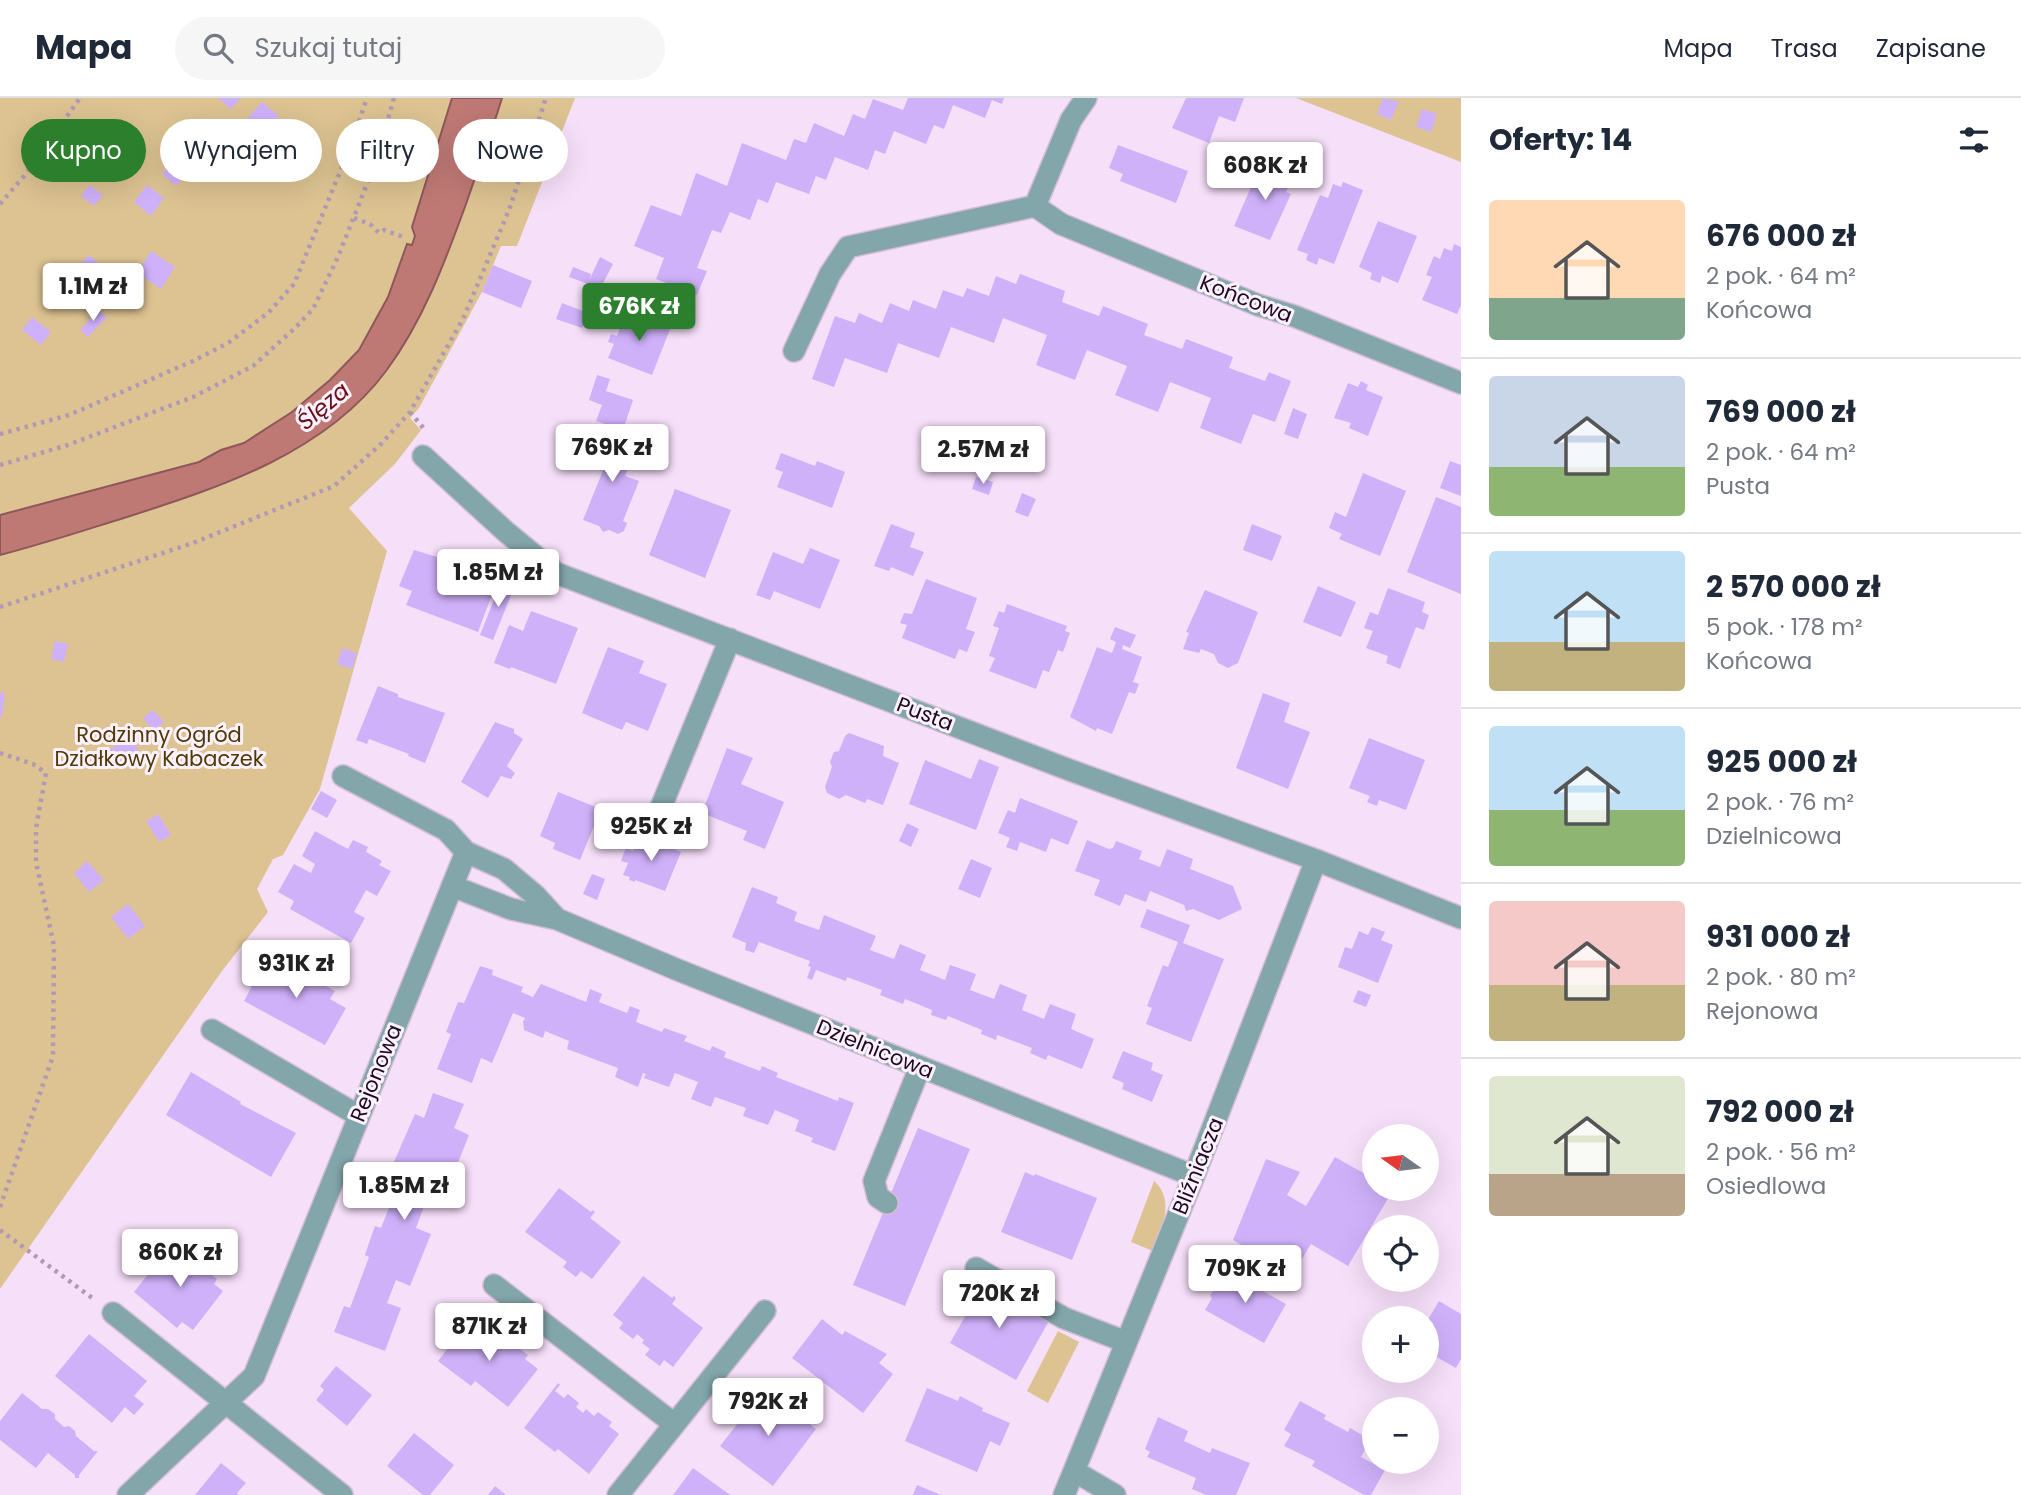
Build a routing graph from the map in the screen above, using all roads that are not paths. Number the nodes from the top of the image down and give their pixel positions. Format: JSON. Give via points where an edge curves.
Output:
{"nodes":[{"id":1,"x":1086,"y":98,"type":"edge"},
{"id":2,"x":1035,"y":206,"type":"junction"},
{"id":3,"x":794,"y":351,"type":"dead end"},
{"id":4,"x":1461,"y":383,"type":"edge"},
{"id":5,"x":423,"y":456,"type":"dead end"},
{"id":6,"x":730,"y":639,"type":"junction"},
{"id":7,"x":343,"y":776,"type":"dead end"},
{"id":8,"x":659,"y":812,"type":"dead end"},
{"id":9,"x":466,"y":852,"type":"junction"},
{"id":10,"x":1316,"y":860,"type":"junction"},
{"id":11,"x":452,"y":886,"type":"junction"},
{"id":12,"x":1461,"y":918,"type":"edge"},
{"id":13,"x":556,"y":919,"type":"junction"},
{"id":14,"x":212,"y":1030,"type":"dead end"},
{"id":15,"x":920,"y":1067,"type":"junction"},
{"id":16,"x":359,"y":1116,"type":"junction"},
{"id":17,"x":1194,"y":1176,"type":"junction"},
{"id":18,"x":887,"y":1203,"type":"dead end"},
{"id":19,"x":976,"y":1268,"type":"dead end"},
{"id":20,"x":495,"y":1285,"type":"dead end"},
{"id":21,"x":765,"y":1311,"type":"dead end"},
{"id":22,"x":113,"y":1313,"type":"road end"},
{"id":23,"x":1126,"y":1342,"type":"junction"},
{"id":24,"x":227,"y":1401,"type":"junction"},
{"id":25,"x":673,"y":1423,"type":"junction"},
{"id":26,"x":1074,"y":1471,"type":"junction"},
{"id":27,"x":128,"y":1495,"type":"edge"},
{"id":28,"x":342,"y":1495,"type":"edge"},
{"id":29,"x":618,"y":1495,"type":"edge"},
{"id":30,"x":1064,"y":1495,"type":"edge"},
{"id":31,"x":1115,"y":1495,"type":"edge"}],
"edges":[{"from":1,"to":2,"type":"street","via":[[1071,120]]},
{"from":2,"to":3,"type":"street","via":[[848,247],[830,274]]},
{"from":2,"to":4,"type":"street","name":"Końcowa","via":[[1073,229]]},
{"from":5,"to":6,"type":"street","name":"Pusta","via":[[556,573]]},
{"from":6,"to":8,"type":"street"},
{"from":6,"to":10,"type":"street","name":"Pusta"},
{"from":7,"to":9,"type":"street","via":[[446,830]]},
{"from":9,"to":11,"type":"street","name":"Rejonowa"},
{"from":9,"to":13,"type":"street","name":"Dzielnicowa","via":[[504,869]]},
{"from":10,"to":12,"type":"street","name":"Pusta"},
{"from":10,"to":17,"type":"street","name":"Bliźniacza"},
{"from":11,"to":13,"type":"street","name":"Dzielnicowa","via":[[511,909]]},
{"from":11,"to":16,"type":"street","name":"Rejonowa"},
{"from":13,"to":15,"type":"street","name":"Dzielnicowa"},
{"from":14,"to":16,"type":"street"},
{"from":15,"to":17,"type":"street","name":"Dzielnicowa"},
{"from":15,"to":18,"type":"street","via":[[877,1171],[875,1189]]},
{"from":16,"to":24,"type":"street","name":"Rejonowa","via":[[254,1376]]},
{"from":17,"to":23,"type":"street","name":"Bliźniacza"},
{"from":19,"to":23,"type":"street","via":[[1064,1318]]},
{"from":20,"to":25,"type":"street"},
{"from":21,"to":25,"type":"street"},
{"from":22,"to":24,"type":"street"},
{"from":23,"to":26,"type":"street","name":"Bliźniacza"},
{"from":24,"to":27,"type":"street","name":"Rejonowa"},
{"from":24,"to":28,"type":"street"},
{"from":25,"to":29,"type":"street"},
{"from":26,"to":30,"type":"street","name":"Bliźniacza"},
{"from":26,"to":31,"type":"street"}]}
